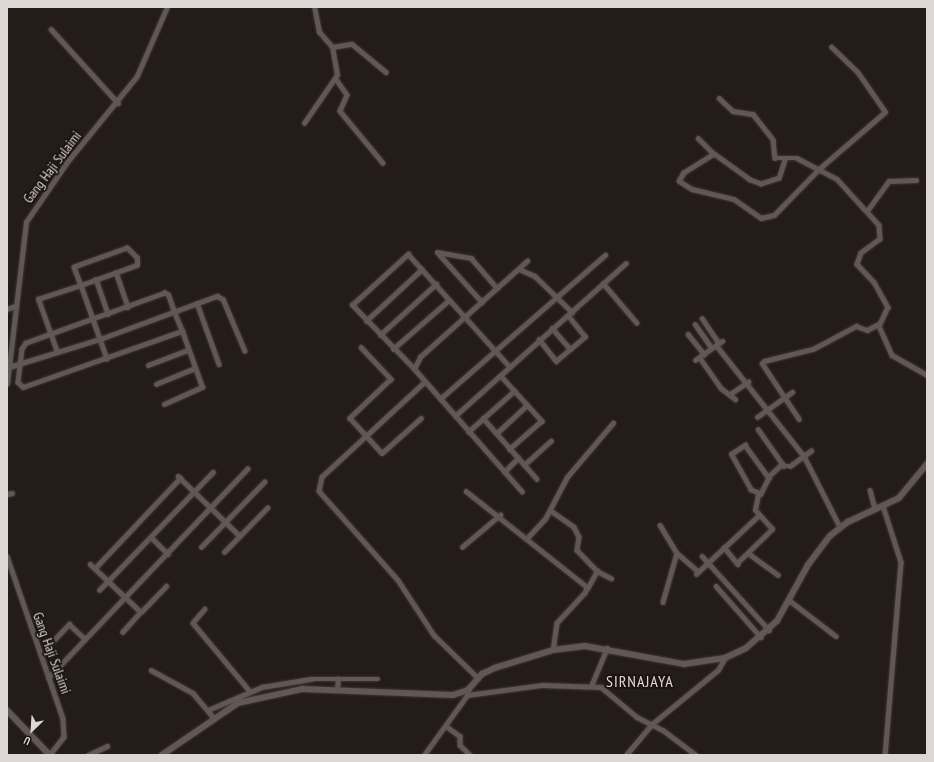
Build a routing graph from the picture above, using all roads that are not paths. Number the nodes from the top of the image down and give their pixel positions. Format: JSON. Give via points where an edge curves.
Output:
{"nodes":[{"id":1,"x":167,"y":7,"type":"edge"},
{"id":2,"x":314,"y":7,"type":"edge"},
{"id":3,"x":51,"y":29,"type":"dead end"},
{"id":4,"x":332,"y":47,"type":"junction"},
{"id":5,"x":831,"y":47,"type":"dead end"},
{"id":6,"x":386,"y":72,"type":"dead end"},
{"id":7,"x":336,"y":79,"type":"junction"},
{"id":8,"x":719,"y":98,"type":"dead end"},
{"id":9,"x":118,"y":103,"type":"junction"},
{"id":10,"x":304,"y":123,"type":"dead end"},
{"id":11,"x":698,"y":138,"type":"dead end"},
{"id":12,"x":714,"y":154,"type":"junction"},
{"id":13,"x":784,"y":160,"type":"junction"},
{"id":14,"x":383,"y":163,"type":"dead end"},
{"id":15,"x":819,"y":169,"type":"junction"},
{"id":16,"x":916,"y":180,"type":"dead end"},
{"id":17,"x":867,"y":211,"type":"junction"},
{"id":18,"x":605,"y":255,"type":"dead end"},
{"id":19,"x":527,"y":261,"type":"dead end"},
{"id":20,"x":626,"y":263,"type":"dead end"},
{"id":21,"x":422,"y":269,"type":"junction"},
{"id":22,"x":518,"y":269,"type":"junction"},
{"id":23,"x":116,"y":272,"type":"junction"},
{"id":24,"x":96,"y":279,"type":"junction"},
{"id":25,"x":436,"y":284,"type":"junction"},
{"id":26,"x":603,"y":284,"type":"junction"},
{"id":27,"x":81,"y":285,"type":"junction"},
{"id":28,"x":497,"y":288,"type":"junction"},
{"id":29,"x":556,"y":296,"type":"junction"},
{"id":30,"x":449,"y":300,"type":"junction"},
{"id":31,"x":482,"y":302,"type":"junction"},
{"id":32,"x":197,"y":303,"type":"junction"},
{"id":33,"x":15,"y":306,"type":"junction"},
{"id":34,"x":128,"y":307,"type":"junction"},
{"id":35,"x":7,"y":309,"type":"edge"},
{"id":36,"x":174,"y":312,"type":"junction"},
{"id":37,"x":108,"y":314,"type":"junction"},
{"id":38,"x":570,"y":314,"type":"junction"},
{"id":39,"x":702,"y":318,"type":"dead end"},
{"id":40,"x":93,"y":319,"type":"junction"},
{"id":41,"x":463,"y":319,"type":"junction"},
{"id":42,"x":366,"y":321,"type":"junction"},
{"id":43,"x":637,"y":323,"type":"dead end"},
{"id":44,"x":695,"y":324,"type":"dead end"},
{"id":45,"x":879,"y":324,"type":"junction"},
{"id":46,"x":552,"y":328,"type":"junction"},
{"id":47,"x":182,"y":332,"type":"junction"},
{"id":48,"x":50,"y":334,"type":"junction"},
{"id":49,"x":688,"y":334,"type":"dead end"},
{"id":50,"x":380,"y":335,"type":"junction"},
{"id":51,"x":100,"y":339,"type":"junction"},
{"id":52,"x":539,"y":339,"type":"junction"},
{"id":53,"x":718,"y":344,"type":"junction"},
{"id":54,"x":361,"y":347,"type":"dead end"},
{"id":55,"x":393,"y":349,"type":"junction"},
{"id":56,"x":570,"y":349,"type":"junction"},
{"id":57,"x":188,"y":350,"type":"junction"},
{"id":58,"x":245,"y":351,"type":"dead end"},
{"id":59,"x":57,"y":352,"type":"junction"},
{"id":60,"x":495,"y":352,"type":"junction"},
{"id":61,"x":700,"y":357,"type":"junction"},
{"id":62,"x":107,"y":359,"type":"junction"},
{"id":63,"x":219,"y":364,"type":"dead end"},
{"id":64,"x":18,"y":365,"type":"junction"},
{"id":65,"x":148,"y":365,"type":"dead end"},
{"id":66,"x":9,"y":367,"type":"junction"},
{"id":67,"x":510,"y":367,"type":"junction"},
{"id":68,"x":195,"y":368,"type":"junction"},
{"id":69,"x":414,"y":369,"type":"junction"},
{"id":70,"x":927,"y":375,"type":"edge"},
{"id":71,"x":501,"y":376,"type":"junction"},
{"id":72,"x":425,"y":382,"type":"junction"},
{"id":73,"x":748,"y":382,"type":"junction"},
{"id":74,"x":7,"y":384,"type":"edge"},
{"id":75,"x":156,"y":384,"type":"dead end"},
{"id":76,"x":514,"y":390,"type":"junction"},
{"id":77,"x":792,"y":392,"type":"dead end"},
{"id":78,"x":730,"y":394,"type":"junction"},
{"id":79,"x":784,"y":398,"type":"junction"},
{"id":80,"x":440,"y":399,"type":"junction"},
{"id":81,"x":735,"y":399,"type":"dead end"},
{"id":82,"x":164,"y":404,"type":"dead end"},
{"id":83,"x":527,"y":406,"type":"junction"},
{"id":84,"x":769,"y":409,"type":"junction"},
{"id":85,"x":455,"y":416,"type":"junction"},
{"id":86,"x":757,"y":417,"type":"dead end"},
{"id":87,"x":421,"y":418,"type":"dead end"},
{"id":88,"x":483,"y":418,"type":"junction"},
{"id":89,"x":800,"y":418,"type":"dead end"},
{"id":90,"x":613,"y":423,"type":"dead end"},
{"id":91,"x":758,"y":429,"type":"dead end"},
{"id":92,"x":468,"y":432,"type":"junction"},
{"id":93,"x":497,"y":433,"type":"junction"},
{"id":94,"x":366,"y":436,"type":"junction"},
{"id":95,"x":551,"y":441,"type":"dead end"},
{"id":96,"x":510,"y":449,"type":"junction"},
{"id":97,"x":811,"y":451,"type":"dead end"},
{"id":98,"x":804,"y":456,"type":"junction"},
{"id":99,"x":518,"y":458,"type":"junction"},
{"id":100,"x":782,"y":464,"type":"junction"},
{"id":101,"x":927,"y":464,"type":"edge"},
{"id":102,"x":524,"y":465,"type":"junction"},
{"id":103,"x":247,"y":469,"type":"dead end"},
{"id":104,"x":212,"y":472,"type":"dead end"},
{"id":105,"x":504,"y":472,"type":"junction"},
{"id":106,"x":769,"y":476,"type":"junction"},
{"id":107,"x":537,"y":479,"type":"dead end"},
{"id":108,"x":264,"y":482,"type":"dead end"},
{"id":109,"x":870,"y":490,"type":"dead end"},
{"id":110,"x":466,"y":491,"type":"dead end"},
{"id":111,"x":194,"y":492,"type":"junction"},
{"id":112,"x":522,"y":492,"type":"dead end"},
{"id":113,"x":758,"y":495,"type":"junction"},
{"id":114,"x":883,"y":506,"type":"junction"},
{"id":115,"x":211,"y":508,"type":"junction"},
{"id":116,"x":267,"y":508,"type":"dead end"},
{"id":117,"x":875,"y":509,"type":"junction"},
{"id":118,"x":550,"y":510,"type":"junction"},
{"id":119,"x":500,"y":515,"type":"junction"},
{"id":120,"x":759,"y":515,"type":"junction"},
{"id":121,"x":225,"y":522,"type":"junction"},
{"id":122,"x":660,"y":525,"type":"dead end"},
{"id":123,"x":840,"y":527,"type":"junction"},
{"id":124,"x":240,"y":536,"type":"junction"},
{"id":125,"x":151,"y":537,"type":"junction"},
{"id":126,"x":528,"y":537,"type":"junction"},
{"id":127,"x":201,"y":547,"type":"dead end"},
{"id":128,"x":462,"y":547,"type":"dead end"},
{"id":129,"x":724,"y":547,"type":"junction"},
{"id":130,"x":224,"y":552,"type":"dead end"},
{"id":131,"x":676,"y":553,"type":"junction"},
{"id":132,"x":748,"y":553,"type":"junction"},
{"id":133,"x":168,"y":554,"type":"junction"},
{"id":134,"x":702,"y":556,"type":"dead end"},
{"id":135,"x":8,"y":559,"type":"edge"},
{"id":136,"x":708,"y":562,"type":"junction"},
{"id":137,"x":90,"y":564,"type":"dead end"},
{"id":138,"x":95,"y":568,"type":"junction"},
{"id":139,"x":597,"y":571,"type":"junction"},
{"id":140,"x":778,"y":575,"type":"dead end"},
{"id":141,"x":611,"y":578,"type":"dead end"},
{"id":142,"x":723,"y":580,"type":"junction"},
{"id":143,"x":108,"y":581,"type":"junction"},
{"id":144,"x":166,"y":586,"type":"dead end"},
{"id":145,"x":587,"y":589,"type":"junction"},
{"id":146,"x":99,"y":590,"type":"dead end"},
{"id":147,"x":124,"y":596,"type":"junction"},
{"id":148,"x":789,"y":600,"type":"junction"},
{"id":149,"x":663,"y":602,"type":"dead end"},
{"id":150,"x":205,"y":609,"type":"dead end"},
{"id":151,"x":141,"y":612,"type":"junction"},
{"id":152,"x":769,"y":630,"type":"junction"},
{"id":153,"x":123,"y":632,"type":"dead end"},
{"id":154,"x":836,"y":636,"type":"dead end"},
{"id":155,"x":760,"y":637,"type":"junction"},
{"id":156,"x":85,"y":639,"type":"junction"},
{"id":157,"x":47,"y":647,"type":"dead end"},
{"id":158,"x":608,"y":648,"type":"junction"},
{"id":159,"x":553,"y":650,"type":"junction"},
{"id":160,"x":726,"y":658,"type":"junction"},
{"id":161,"x":151,"y":670,"type":"dead end"},
{"id":162,"x":48,"y":678,"type":"junction"},
{"id":163,"x":478,"y":678,"type":"junction"},
{"id":164,"x":378,"y":679,"type":"dead end"},
{"id":165,"x":338,"y":684,"type":"junction"},
{"id":166,"x":591,"y":686,"type":"junction"},
{"id":167,"x":470,"y":688,"type":"junction"},
{"id":168,"x":249,"y":690,"type":"junction"},
{"id":169,"x":269,"y":690,"type":"junction"},
{"id":170,"x":467,"y":695,"type":"junction"},
{"id":171,"x":221,"y":707,"type":"junction"},
{"id":172,"x":7,"y":710,"type":"edge"},
{"id":173,"x":211,"y":714,"type":"junction"},
{"id":174,"x":652,"y":724,"type":"junction"},
{"id":175,"x":446,"y":726,"type":"junction"},
{"id":176,"x":107,"y":746,"type":"dead end"},
{"id":177,"x":629,"y":754,"type":"edge"},
{"id":178,"x":50,"y":755,"type":"edge"},
{"id":179,"x":88,"y":755,"type":"edge"},
{"id":180,"x":162,"y":755,"type":"edge"},
{"id":181,"x":424,"y":755,"type":"edge"},
{"id":182,"x":470,"y":755,"type":"edge"},
{"id":183,"x":696,"y":755,"type":"edge"},
{"id":184,"x":885,"y":755,"type":"edge"}],
"edges":[{"from":1,"to":9,"type":"street","name":"Gang Haji Sulaimi","via":[[144,64]]},
{"from":2,"to":4,"type":"street","via":[[319,32]]},
{"from":3,"to":9,"type":"street"},
{"from":4,"to":6,"type":"street","via":[[352,44]]},
{"from":4,"to":7,"type":"street"},
{"from":5,"to":15,"type":"street","via":[[858,73],[886,112]]},
{"from":7,"to":10,"type":"street"},
{"from":7,"to":14,"type":"street","via":[[347,95],[340,110]]},
{"from":8,"to":13,"type":"street","via":[[733,111],[753,114],[773,140],[773,156]]},
{"from":9,"to":33,"type":"street","name":"Gang Haji Sulaimi","via":[[78,148],[26,222]]},
{"from":11,"to":12,"type":"street"},
{"from":12,"to":13,"type":"street","via":[[750,180],[761,184],[779,178]]},
{"from":12,"to":15,"type":"street","via":[[682,175],[680,184],[734,199],[765,219],[774,215]]},
{"from":13,"to":15,"type":"street","via":[[797,158]]},
{"from":15,"to":17,"type":"street","via":[[837,178]]},
{"from":16,"to":17,"type":"street","via":[[889,181]]},
{"from":17,"to":45,"type":"street","via":[[879,225],[882,235],[858,256],[857,264],[874,282],[888,307]]},
{"from":18,"to":29,"type":"street"},
{"from":19,"to":22,"type":"street"},
{"from":20,"to":26,"type":"street"},
{"from":21,"to":25,"type":"street"},
{"from":21,"to":42,"type":"street"},
{"from":21,"to":42,"type":"street","via":[[408,254],[352,305]]},
{"from":22,"to":28,"type":"street"},
{"from":22,"to":29,"type":"street","via":[[535,276]]},
{"from":23,"to":24,"type":"street"},
{"from":23,"to":27,"type":"street","via":[[138,263],[127,248],[74,266]]},
{"from":23,"to":34,"type":"street"},
{"from":24,"to":27,"type":"street"},
{"from":24,"to":37,"type":"street"},
{"from":25,"to":30,"type":"street"},
{"from":25,"to":50,"type":"street"},
{"from":26,"to":38,"type":"street"},
{"from":26,"to":43,"type":"street"},
{"from":27,"to":40,"type":"street"},
{"from":27,"to":48,"type":"street","via":[[38,299]]},
{"from":28,"to":31,"type":"street"},
{"from":28,"to":31,"type":"street","via":[[471,258],[437,252]]},
{"from":29,"to":38,"type":"street"},
{"from":29,"to":60,"type":"street"},
{"from":30,"to":41,"type":"street"},
{"from":30,"to":55,"type":"street"},
{"from":31,"to":41,"type":"street"},
{"from":32,"to":36,"type":"street"},
{"from":32,"to":58,"type":"street","via":[[213,296],[223,299]]},
{"from":32,"to":63,"type":"street"},
{"from":33,"to":35,"type":"street"},
{"from":33,"to":66,"type":"street","name":"Gang Haji Sulaimi"},
{"from":34,"to":36,"type":"street","via":[[165,293]]},
{"from":34,"to":37,"type":"street"},
{"from":36,"to":47,"type":"street"},
{"from":36,"to":51,"type":"street"},
{"from":37,"to":40,"type":"street"},
{"from":38,"to":46,"type":"street"},
{"from":38,"to":56,"type":"street","via":[[585,337]]},
{"from":39,"to":53,"type":"street"},
{"from":40,"to":48,"type":"street"},
{"from":40,"to":51,"type":"street"},
{"from":41,"to":60,"type":"street"},
{"from":41,"to":69,"type":"street","via":[[420,357]]},
{"from":42,"to":50,"type":"street"},
{"from":44,"to":53,"type":"street"},
{"from":45,"to":70,"type":"street","via":[[894,358]]},
{"from":45,"to":79,"type":"street","via":[[867,330],[857,326],[813,349],[763,362]]},
{"from":46,"to":52,"type":"street"},
{"from":46,"to":56,"type":"street"},
{"from":47,"to":57,"type":"street"},
{"from":47,"to":62,"type":"street"},
{"from":48,"to":59,"type":"street"},
{"from":48,"to":64,"type":"street","via":[[24,344]]},
{"from":49,"to":61,"type":"street"},
{"from":50,"to":55,"type":"street"},
{"from":51,"to":59,"type":"street"},
{"from":51,"to":62,"type":"street"},
{"from":52,"to":56,"type":"street","via":[[556,361]]},
{"from":52,"to":67,"type":"street"},
{"from":53,"to":61,"type":"street"},
{"from":53,"to":73,"type":"street"},
{"from":54,"to":94,"type":"street","via":[[391,379],[350,418]]},
{"from":55,"to":69,"type":"street"},
{"from":57,"to":65,"type":"street"},
{"from":57,"to":68,"type":"street"},
{"from":59,"to":64,"type":"street"},
{"from":60,"to":67,"type":"street"},
{"from":60,"to":80,"type":"street"},
{"from":61,"to":78,"type":"street","via":[[722,388]]},
{"from":62,"to":64,"type":"street","via":[[23,387],[18,382]]},
{"from":64,"to":66,"type":"street"},
{"from":66,"to":74,"type":"street","name":"Gang Haji Sulaimi"},
{"from":67,"to":71,"type":"street"},
{"from":68,"to":75,"type":"street"},
{"from":68,"to":82,"type":"street","via":[[201,389]]},
{"from":69,"to":72,"type":"street"},
{"from":71,"to":76,"type":"street"},
{"from":71,"to":85,"type":"street"},
{"from":72,"to":80,"type":"street"},
{"from":72,"to":94,"type":"street"},
{"from":73,"to":78,"type":"street"},
{"from":73,"to":84,"type":"street"},
{"from":76,"to":83,"type":"street"},
{"from":76,"to":88,"type":"street"},
{"from":77,"to":79,"type":"street"},
{"from":78,"to":81,"type":"street"},
{"from":79,"to":84,"type":"street"},
{"from":79,"to":89,"type":"street"},
{"from":80,"to":85,"type":"street"},
{"from":83,"to":93,"type":"street"},
{"from":83,"to":96,"type":"street","via":[[542,421]]},
{"from":84,"to":86,"type":"street"},
{"from":84,"to":98,"type":"street"},
{"from":85,"to":92,"type":"street"},
{"from":87,"to":94,"type":"street","via":[[382,453]]},
{"from":88,"to":92,"type":"street"},
{"from":88,"to":93,"type":"street"},
{"from":90,"to":118,"type":"street","via":[[567,477]]},
{"from":91,"to":100,"type":"street"},
{"from":92,"to":105,"type":"street"},
{"from":93,"to":96,"type":"street"},
{"from":94,"to":163,"type":"street","via":[[322,477],[319,491],[398,580],[434,635]]},
{"from":95,"to":102,"type":"street"},
{"from":96,"to":99,"type":"street"},
{"from":97,"to":98,"type":"street"},
{"from":98,"to":100,"type":"street","via":[[790,466]]},
{"from":98,"to":123,"type":"street"},
{"from":99,"to":102,"type":"street"},
{"from":99,"to":105,"type":"street"},
{"from":100,"to":106,"type":"street"},
{"from":101,"to":114,"type":"street","via":[[903,494]]},
{"from":102,"to":107,"type":"street"},
{"from":103,"to":115,"type":"street"},
{"from":104,"to":111,"type":"street"},
{"from":105,"to":112,"type":"street"},
{"from":106,"to":113,"type":"street","via":[[768,485]]},
{"from":106,"to":113,"type":"street","via":[[749,446],[731,454],[751,490]]},
{"from":108,"to":121,"type":"street"},
{"from":109,"to":117,"type":"street"},
{"from":110,"to":119,"type":"street"},
{"from":111,"to":115,"type":"street"},
{"from":111,"to":125,"type":"street"},
{"from":111,"to":138,"type":"street","via":[[179,477]]},
{"from":113,"to":120,"type":"street","via":[[755,510]]},
{"from":114,"to":117,"type":"street"},
{"from":114,"to":184,"type":"street","via":[[901,562]]},
{"from":115,"to":121,"type":"street"},
{"from":115,"to":133,"type":"street"},
{"from":116,"to":124,"type":"street"},
{"from":117,"to":123,"type":"street"},
{"from":118,"to":126,"type":"street"},
{"from":118,"to":139,"type":"street","via":[[574,527],[580,541],[577,550]]},
{"from":119,"to":126,"type":"street"},
{"from":119,"to":128,"type":"street"},
{"from":120,"to":129,"type":"street"},
{"from":120,"to":132,"type":"street","via":[[772,529]]},
{"from":121,"to":124,"type":"street"},
{"from":121,"to":127,"type":"street"},
{"from":122,"to":131,"type":"street"},
{"from":123,"to":148,"type":"street","via":[[812,558]]},
{"from":124,"to":130,"type":"street"},
{"from":125,"to":133,"type":"street"},
{"from":125,"to":143,"type":"street"},
{"from":126,"to":145,"type":"street"},
{"from":129,"to":132,"type":"street","via":[[738,564]]},
{"from":129,"to":136,"type":"street"},
{"from":131,"to":136,"type":"street","via":[[697,572]]},
{"from":131,"to":149,"type":"street"},
{"from":132,"to":140,"type":"street"},
{"from":133,"to":147,"type":"street"},
{"from":134,"to":136,"type":"street"},
{"from":135,"to":162,"type":"street","name":"Gang Haji Sulaimi"},
{"from":136,"to":142,"type":"street"},
{"from":137,"to":138,"type":"street"},
{"from":138,"to":143,"type":"street"},
{"from":139,"to":141,"type":"street"},
{"from":139,"to":145,"type":"street"},
{"from":142,"to":152,"type":"street"},
{"from":142,"to":155,"type":"street","via":[[715,587]]},
{"from":143,"to":146,"type":"street"},
{"from":143,"to":147,"type":"street"},
{"from":144,"to":151,"type":"street"},
{"from":145,"to":159,"type":"street","via":[[557,622]]},
{"from":147,"to":151,"type":"street"},
{"from":147,"to":156,"type":"street"},
{"from":148,"to":152,"type":"street"},
{"from":148,"to":154,"type":"street"},
{"from":150,"to":168,"type":"street","via":[[194,619],[194,625]]},
{"from":151,"to":153,"type":"street"},
{"from":152,"to":155,"type":"street"},
{"from":155,"to":160,"type":"street"},
{"from":156,"to":157,"type":"street","via":[[69,624]]},
{"from":156,"to":162,"type":"street"},
{"from":158,"to":159,"type":"street"},
{"from":158,"to":160,"type":"street","via":[[684,664]]},
{"from":158,"to":166,"type":"street"},
{"from":159,"to":163,"type":"street","via":[[495,668]]},
{"from":160,"to":174,"type":"street","via":[[718,670]]},
{"from":161,"to":173,"type":"street","via":[[188,690]]},
{"from":162,"to":178,"type":"street","name":"Gang Haji Sulaimi","via":[[65,730],[63,740]]},
{"from":163,"to":167,"type":"street"},
{"from":164,"to":165,"type":"street"},
{"from":165,"to":167,"type":"street","via":[[447,695]]},
{"from":165,"to":169,"type":"street","via":[[307,689]]},
{"from":165,"to":169,"type":"street","via":[[311,679]]},
{"from":166,"to":170,"type":"street","via":[[537,685]]},
{"from":166,"to":174,"type":"street","via":[[612,693],[637,717]]},
{"from":167,"to":170,"type":"street"},
{"from":168,"to":169,"type":"street"},
{"from":168,"to":171,"type":"street"},
{"from":169,"to":171,"type":"street"},
{"from":170,"to":175,"type":"street"},
{"from":171,"to":173,"type":"street"},
{"from":171,"to":173,"type":"street"},
{"from":172,"to":178,"type":"street"},
{"from":173,"to":180,"type":"street"},
{"from":174,"to":177,"type":"street"},
{"from":174,"to":183,"type":"street"},
{"from":175,"to":181,"type":"street"},
{"from":175,"to":182,"type":"street","via":[[460,736],[460,745]]},
{"from":176,"to":179,"type":"street"}]}
